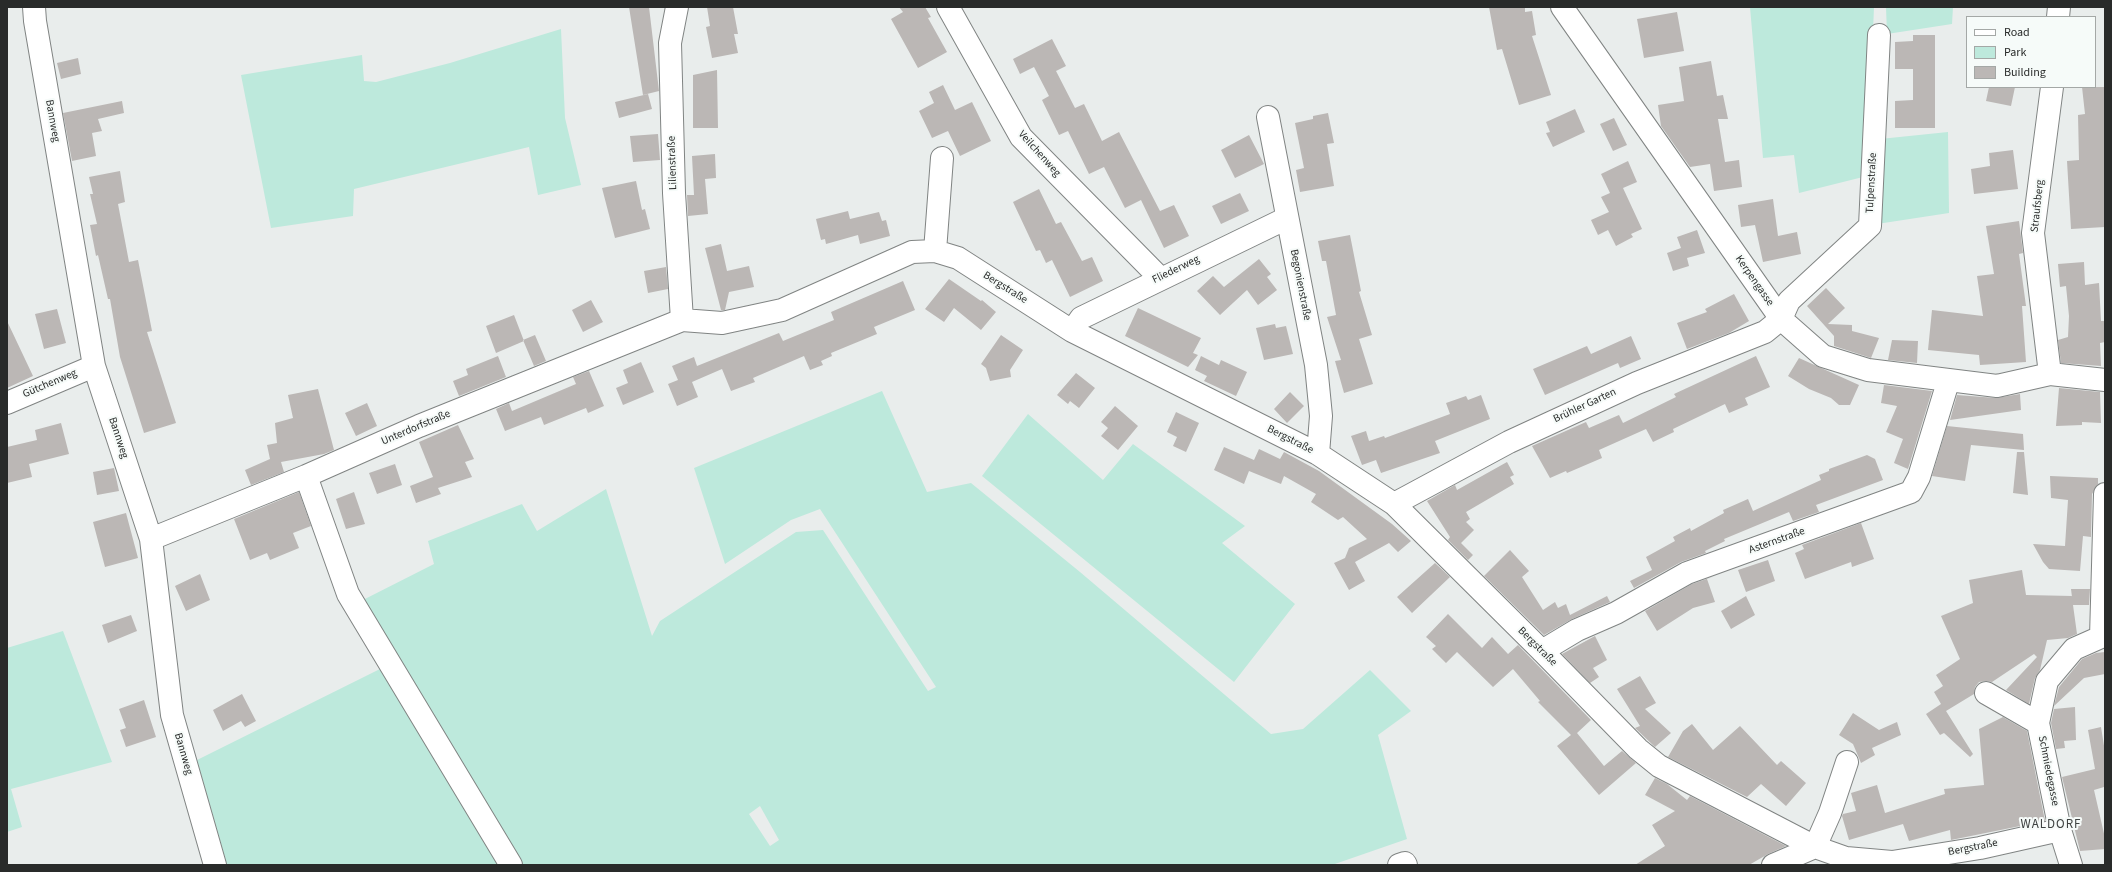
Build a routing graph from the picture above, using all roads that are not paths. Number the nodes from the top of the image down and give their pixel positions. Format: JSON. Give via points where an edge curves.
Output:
{"nodes":[{"id":1,"x":34,"y":7,"type":"edge"},
{"id":2,"x":677,"y":7,"type":"edge"},
{"id":3,"x":948,"y":7,"type":"edge"},
{"id":4,"x":1562,"y":7,"type":"edge"},
{"id":5,"x":1879,"y":35,"type":"dead end"},
{"id":6,"x":2052,"y":88,"type":"edge"},
{"id":7,"x":1268,"y":116,"type":"dead end"},
{"id":8,"x":942,"y":158,"type":"dead end"},
{"id":9,"x":1287,"y":218,"type":"junction"},
{"id":10,"x":935,"y":251,"type":"junction"},
{"id":11,"x":1160,"y":278,"type":"junction"},
{"id":12,"x":1781,"y":319,"type":"junction"},
{"id":13,"x":682,"y":320,"type":"junction"},
{"id":14,"x":1072,"y":331,"type":"junction"},
{"id":15,"x":94,"y":366,"type":"junction"},
{"id":16,"x":2050,"y":374,"type":"junction"},
{"id":17,"x":2105,"y":380,"type":"edge"},
{"id":18,"x":1948,"y":382,"type":"junction"},
{"id":19,"x":7,"y":403,"type":"edge"},
{"id":20,"x":1318,"y":454,"type":"junction"},
{"id":21,"x":306,"y":476,"type":"junction"},
{"id":22,"x":2105,"y":494,"type":"edge"},
{"id":23,"x":1394,"y":504,"type":"junction"},
{"id":24,"x":151,"y":539,"type":"junction"},
{"id":25,"x":2103,"y":636,"type":"edge"},
{"id":26,"x":1542,"y":651,"type":"junction"},
{"id":27,"x":1986,"y":693,"type":"dead end"},
{"id":28,"x":2038,"y":723,"type":"junction"},
{"id":29,"x":1847,"y":762,"type":"dead end"},
{"id":30,"x":2060,"y":830,"type":"junction"},
{"id":31,"x":1815,"y":847,"type":"junction"},
{"id":32,"x":215,"y":865,"type":"edge"},
{"id":33,"x":511,"y":865,"type":"edge"},
{"id":34,"x":1399,"y":865,"type":"edge"},
{"id":35,"x":1406,"y":865,"type":"edge"},
{"id":36,"x":1773,"y":865,"type":"edge"},
{"id":37,"x":2071,"y":865,"type":"edge"}],
"edges":[{"from":1,"to":15,"type":"street","name":"Bannweg"},
{"from":2,"to":13,"type":"street","name":"Lilienstraße","via":[[670,43],[674,193]]},
{"from":3,"to":11,"type":"street","name":"Veilchenweg","via":[[1021,138]]},
{"from":4,"to":12,"type":"street","name":"Kerpengasse"},
{"from":5,"to":12,"type":"street","name":"Tulpenstraße","via":[[1870,226],[1789,301]]},
{"from":6,"to":16,"type":"street","name":"Straufsberg","via":[[2033,234]]},
{"from":7,"to":9,"type":"street","name":"Begonienstraße"},
{"from":8,"to":10,"type":"street"},
{"from":9,"to":11,"type":"street","name":"Fliederweg"},
{"from":9,"to":20,"type":"street","name":"Begonienstraße","via":[[1316,365],[1321,416]]},
{"from":10,"to":13,"type":"street","name":"Bergstraße","via":[[912,252],[782,310],[722,323]]},
{"from":10,"to":14,"type":"street","name":"Bergstraße","via":[[958,258]]},
{"from":11,"to":14,"type":"street","name":"Fliederweg","via":[[1081,318]]},
{"from":12,"to":18,"type":"street","name":"Kerpengasse","via":[[1823,356],[1868,370]]},
{"from":12,"to":23,"type":"street","name":"Brühler Garten","via":[[1765,332],[1637,383],[1509,442]]},
{"from":13,"to":21,"type":"street","name":"Unterdorfstraße","via":[[419,426]]},
{"from":14,"to":20,"type":"street","name":"Bergstraße"},
{"from":15,"to":19,"type":"street","name":"Gütchenweg"},
{"from":15,"to":24,"type":"street","name":"Bannweg"},
{"from":16,"to":17,"type":"street","name":"Kerpengasse"},
{"from":16,"to":18,"type":"street","name":"Kerpengasse","via":[[1997,386]]},
{"from":18,"to":26,"type":"street","name":"Asternstraße","via":[[1919,477],[1911,492],[1687,573]]},
{"from":20,"to":23,"type":"street","name":"Bergstraße"},
{"from":21,"to":24,"type":"street","name":"Unterdorfstraße"},
{"from":21,"to":33,"type":"street","via":[[348,594]]},
{"from":22,"to":25,"type":"street","name":"Schmiedegasse"},
{"from":23,"to":26,"type":"street","name":"Bergstraße"},
{"from":24,"to":32,"type":"street","name":"Bannweg","via":[[172,715]]},
{"from":25,"to":28,"type":"street","name":"Schmiedegasse","via":[[2074,649],[2047,681]]},
{"from":26,"to":31,"type":"street","name":"Bergstraße","via":[[1638,749],[1659,766]]},
{"from":27,"to":28,"type":"street","name":"Schmiedegasse"},
{"from":28,"to":30,"type":"street","name":"Schmiedegasse"},
{"from":29,"to":31,"type":"street","via":[[1830,813]]},
{"from":30,"to":31,"type":"street","name":"Bergstraße","via":[[1980,848],[1892,862],[1846,858]]},
{"from":30,"to":37,"type":"street","name":"Schmiedegasse"},
{"from":31,"to":36,"type":"street"},
{"from":34,"to":35,"type":"street"}]}
